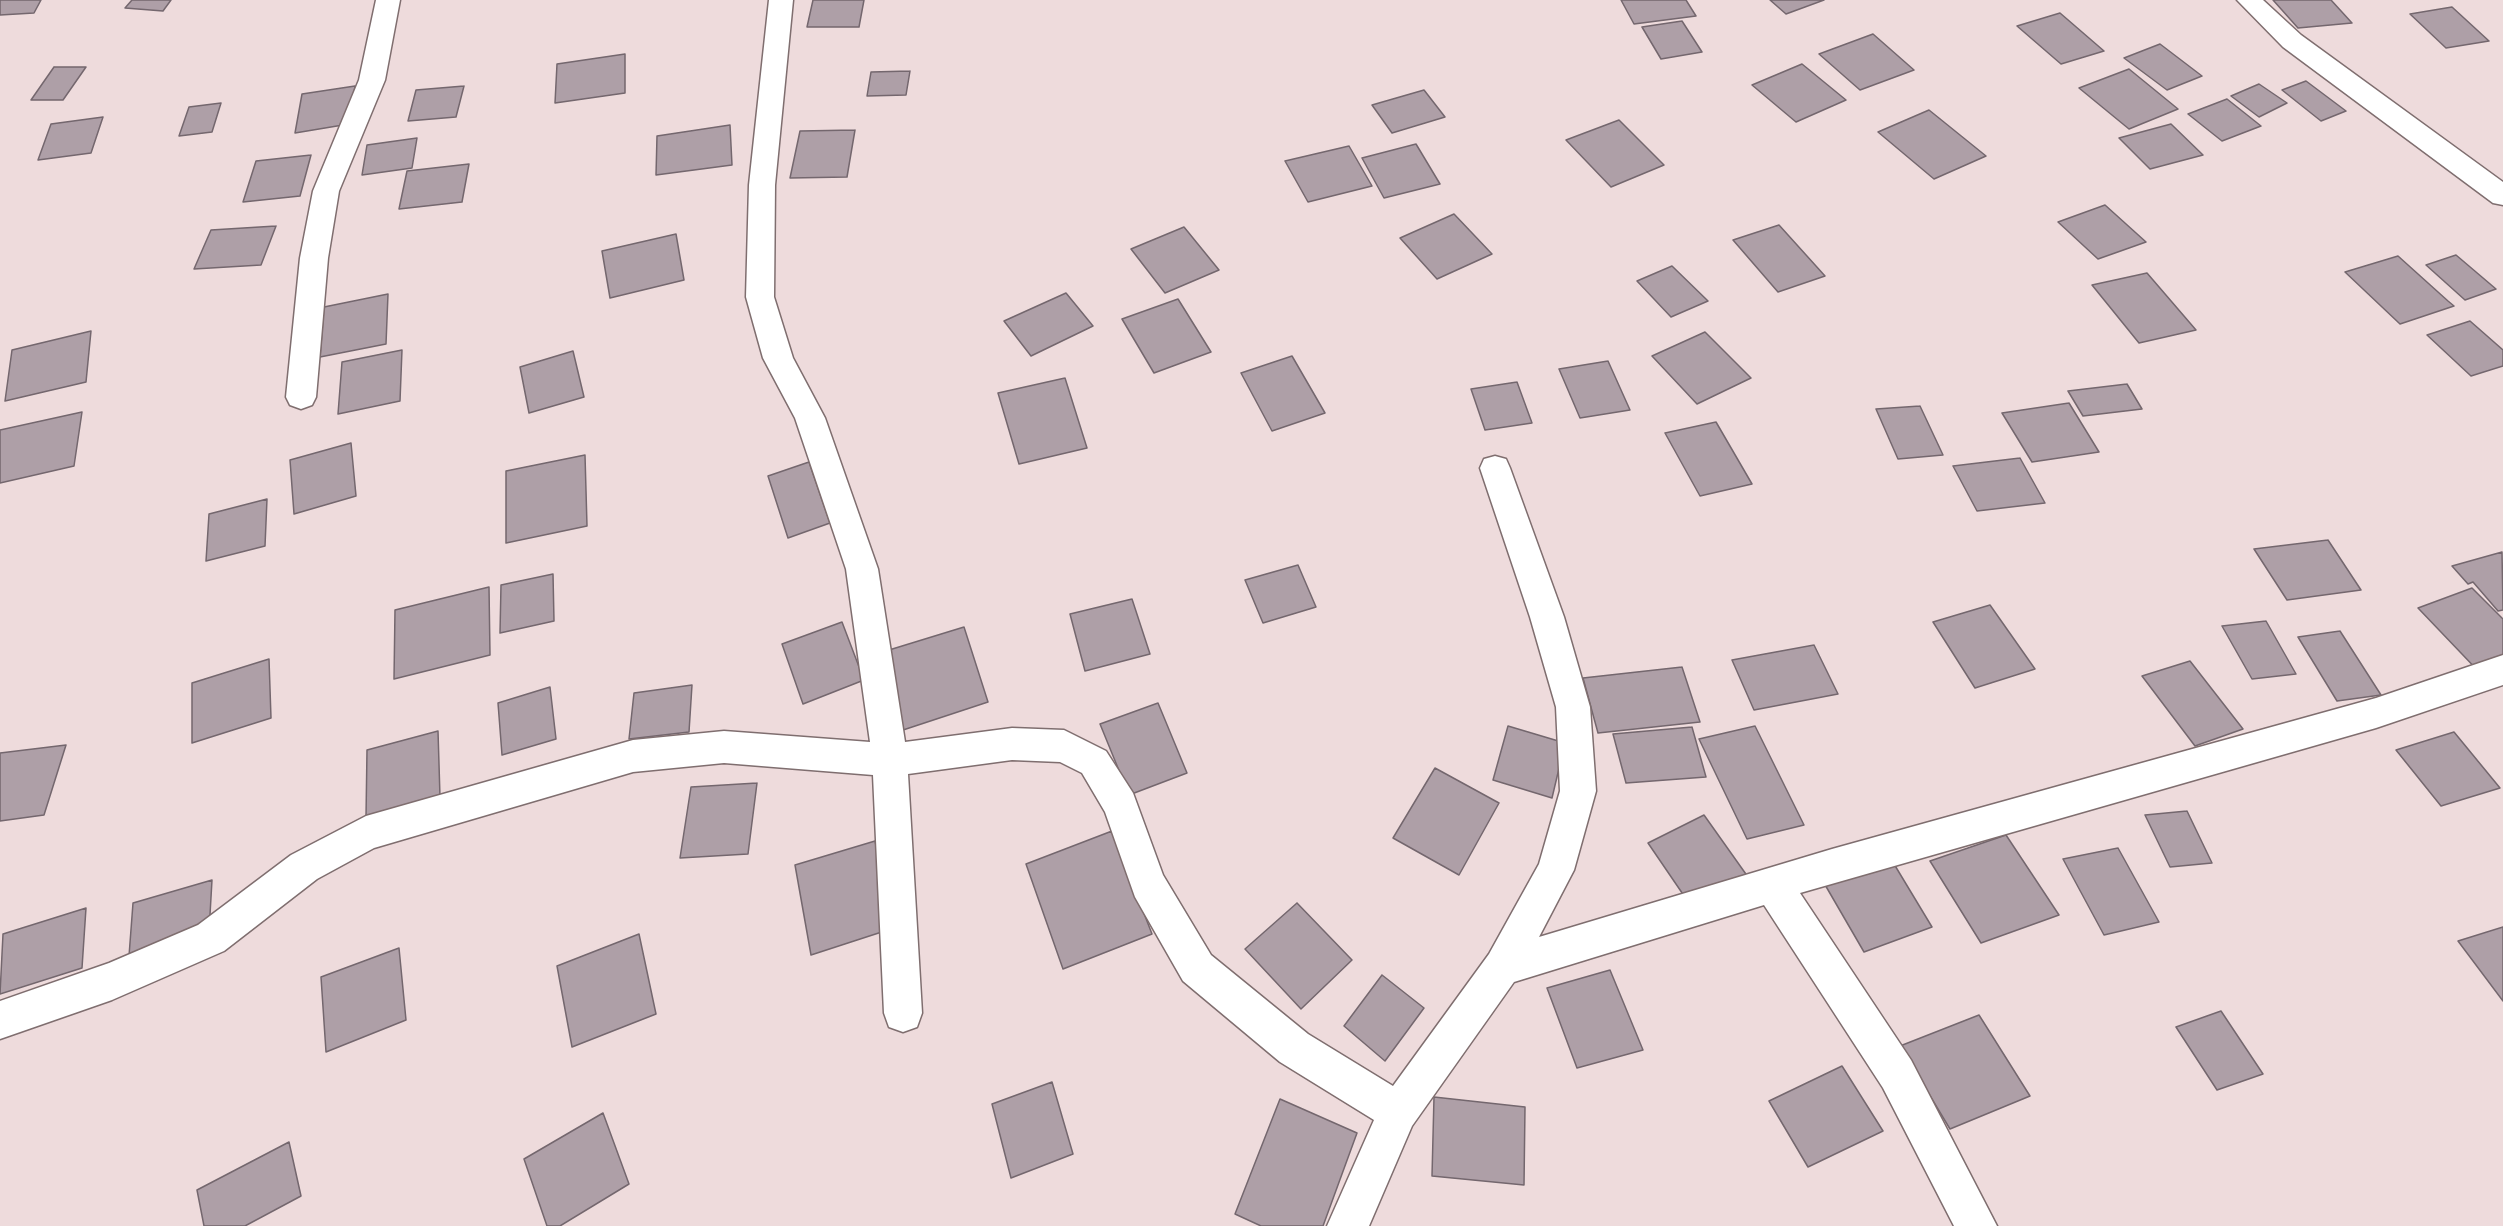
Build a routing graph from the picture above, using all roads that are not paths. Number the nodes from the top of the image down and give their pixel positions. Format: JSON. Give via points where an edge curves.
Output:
{"nodes":[{"id":1,"x":388,"y":0,"type":"edge"},
{"id":2,"x":781,"y":0,"type":"edge"},
{"id":3,"x":2248,"y":0,"type":"edge"},
{"id":4,"x":2503,"y":196,"type":"edge"},
{"id":5,"x":301,"y":398,"type":"dead end"},
{"id":6,"x":1495,"y":468,"type":"dead end"},
{"id":7,"x":2503,"y":670,"type":"edge"},
{"id":8,"x":890,"y":760,"type":"junction"},
{"id":9,"x":1772,"y":884,"type":"junction"},
{"id":10,"x":1502,"y":968,"type":"junction"},
{"id":11,"x":903,"y":1013,"type":"dead end"},
{"id":12,"x":0,"y":1020,"type":"edge"},
{"id":13,"x":1398,"y":1112,"type":"junction"},
{"id":14,"x":1348,"y":1226,"type":"edge"},
{"id":15,"x":1976,"y":1226,"type":"edge"}],
"edges":[{"from":1,"to":5,"type":"street","via":[[372,80],[326,191],[314,258]]},
{"from":2,"to":8,"type":"street","via":[[762,185],[760,297],[778,358],[810,418],[862,569]]},
{"from":3,"to":4,"type":"street","via":[[2292,41]]},
{"from":6,"to":10,"type":"street","via":[[1547,617],[1573,707],[1578,791],[1556,870]]},
{"from":7,"to":9,"type":"street","via":[[2376,713]]},
{"from":8,"to":11,"type":"street"},
{"from":8,"to":12,"type":"street","via":[[724,747],[633,756],[493,795],[366,833],[304,867],[211,938],[112,981]]},
{"from":8,"to":13,"type":"street","via":[[1012,744],[1064,746],[1094,762],[1120,805],[1148,884],[1197,968],[1294,1048]]},
{"from":9,"to":10,"type":"street"},
{"from":9,"to":15,"type":"street","via":[[1897,1074]]},
{"from":10,"to":13,"type":"street"},
{"from":13,"to":14,"type":"street"}]}
